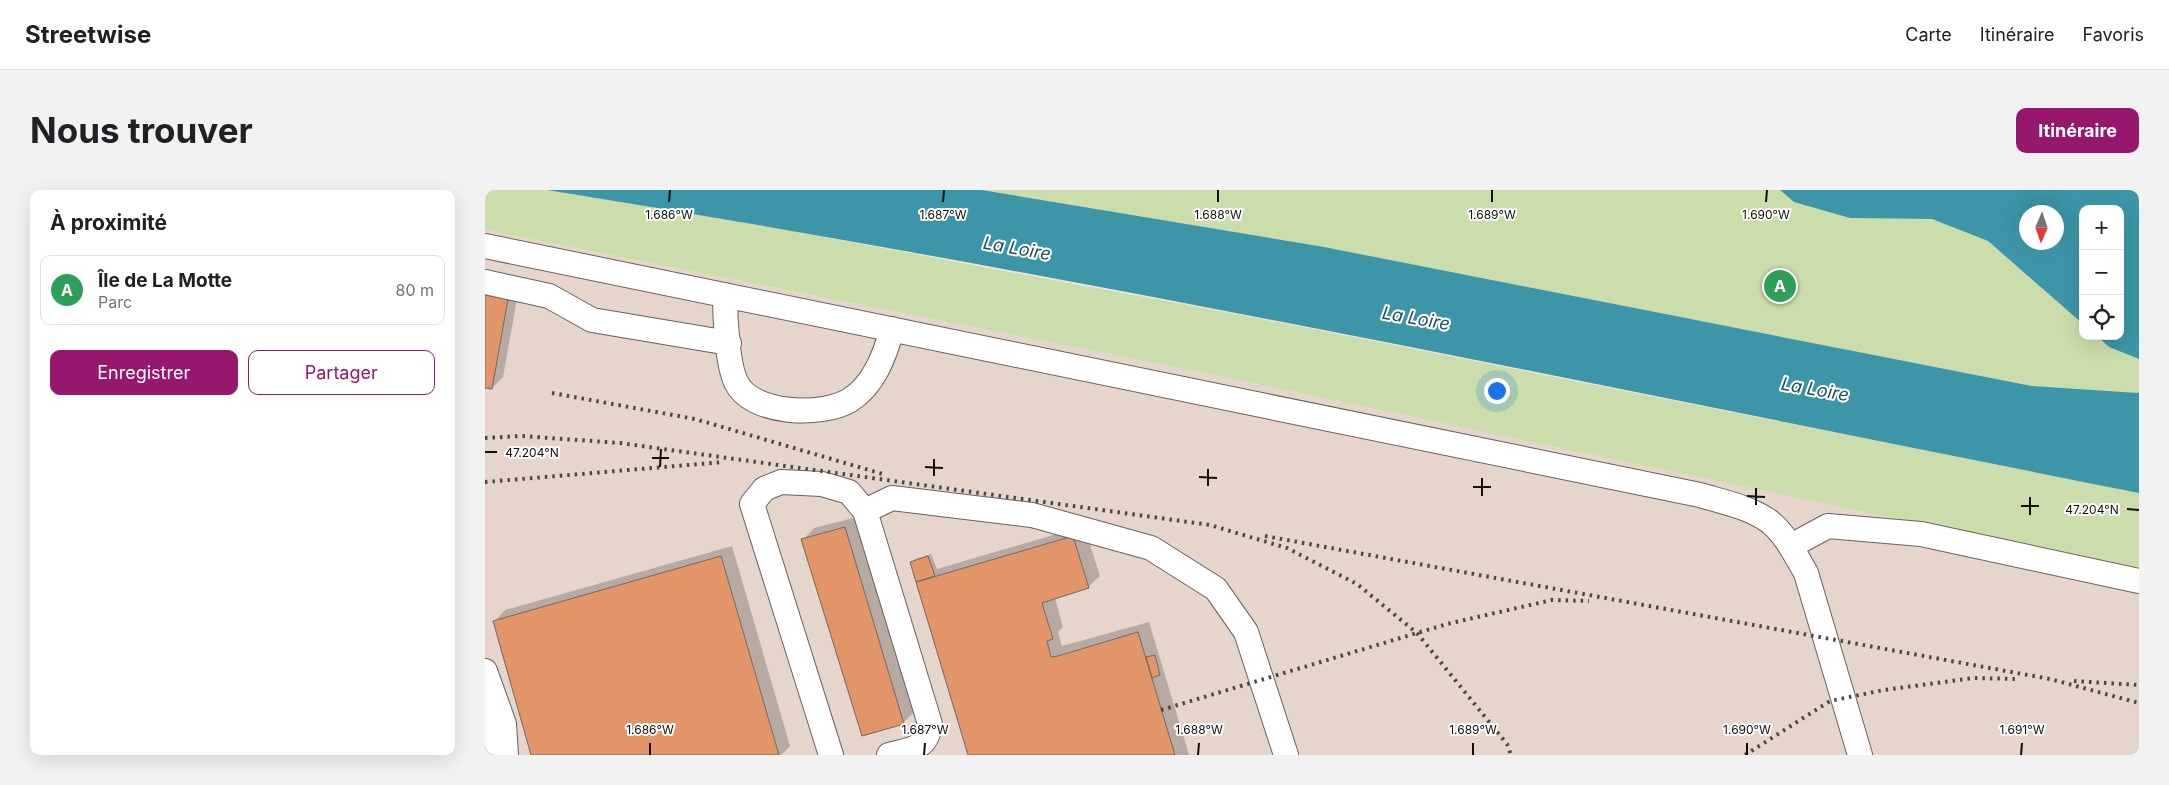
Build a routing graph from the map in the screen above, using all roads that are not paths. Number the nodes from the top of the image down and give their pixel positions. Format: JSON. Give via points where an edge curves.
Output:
{"nodes":[{"id":1,"x":485,"y":246,"type":"edge"},
{"id":2,"x":485,"y":282,"type":"edge"},
{"id":3,"x":725,"y":295,"type":"junction"},
{"id":4,"x":892,"y":329,"type":"junction"},
{"id":5,"x":729,"y":343,"type":"junction"},
{"id":6,"x":865,"y":511,"type":"junction"},
{"id":7,"x":1791,"y":546,"type":"junction"},
{"id":8,"x":2139,"y":581,"type":"edge"},
{"id":9,"x":486,"y":674,"type":"edge"},
{"id":10,"x":486,"y":755,"type":"edge"},
{"id":11,"x":506,"y":755,"type":"edge"},
{"id":12,"x":831,"y":755,"type":"edge"},
{"id":13,"x":890,"y":755,"type":"edge"},
{"id":14,"x":1286,"y":755,"type":"edge"},
{"id":15,"x":1861,"y":755,"type":"edge"}],
"edges":[{"from":1,"to":3,"type":"lane"},
{"from":2,"to":5,"type":"lane","via":[[549,296],[592,320]]},
{"from":3,"to":4,"type":"lane"},
{"from":3,"to":5,"type":"lane"},
{"from":4,"to":5,"type":"lane","via":[[869,383],[850,400],[827,409],[773,407],[746,396],[736,382]]},
{"from":4,"to":7,"type":"lane","via":[[1700,495],[1739,506],[1770,522]]},
{"from":6,"to":12,"type":"lane","via":[[849,492],[822,484],[781,482],[764,489],[753,504]]},
{"from":6,"to":13,"type":"lane","via":[[930,724],[929,736],[924,742]]},
{"from":6,"to":14,"type":"lane","via":[[892,498],[1032,515],[1151,548],[1216,589],[1246,632]]},
{"from":7,"to":8,"type":"lane","via":[[1828,526],[1921,534]]},
{"from":7,"to":15,"type":"lane","via":[[1816,602]]},
{"from":9,"to":10,"type":"lane"},
{"from":9,"to":11,"type":"lane","via":[[504,724]]}]}
